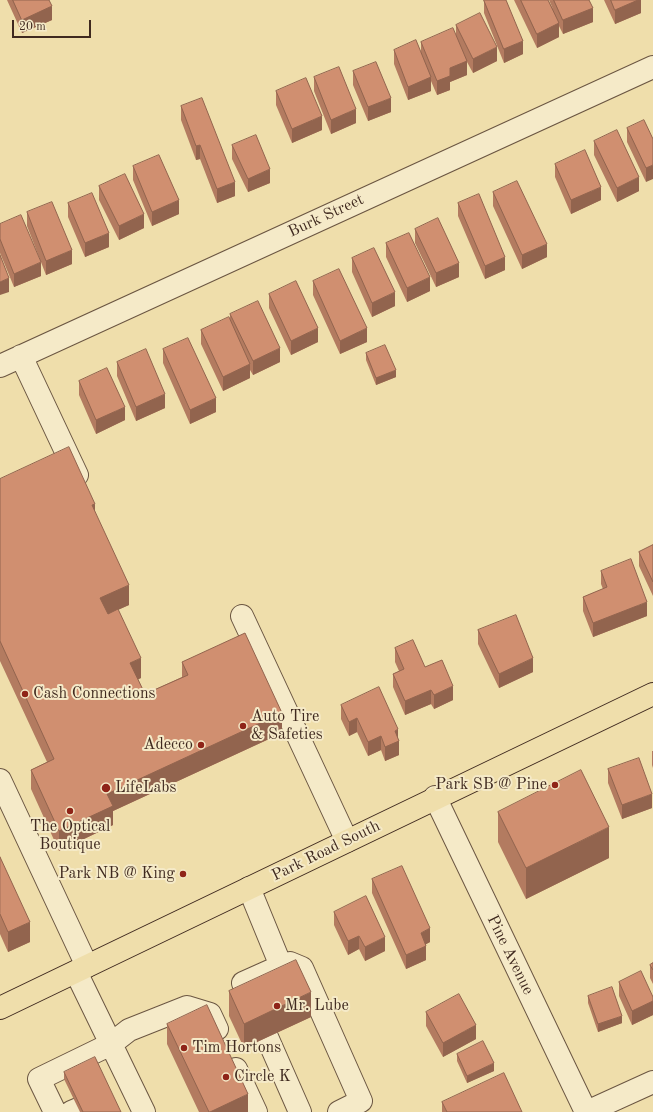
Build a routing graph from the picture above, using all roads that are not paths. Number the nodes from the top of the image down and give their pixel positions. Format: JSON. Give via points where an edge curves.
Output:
{"nodes":[{"id":1,"x":653,"y":67,"type":"edge"},
{"id":2,"x":22,"y":356,"type":"junction"},
{"id":3,"x":0,"y":366,"type":"edge"},
{"id":4,"x":86,"y":494,"type":"edge"},
{"id":5,"x":242,"y":616,"type":"dead end"},
{"id":6,"x":653,"y":694,"type":"edge"},
{"id":7,"x":2,"y":791,"type":"edge"},
{"id":8,"x":435,"y":797,"type":"junction"},
{"id":9,"x":347,"y":841,"type":"junction"},
{"id":10,"x":249,"y":888,"type":"junction"},
{"id":11,"x":281,"y":966,"type":"junction"},
{"id":12,"x":81,"y":969,"type":"junction"},
{"id":13,"x":253,"y":1004,"type":"edge"},
{"id":14,"x":0,"y":1008,"type":"edge"},
{"id":15,"x":268,"y":1041,"type":"dead end"},
{"id":16,"x":111,"y":1044,"type":"junction"},
{"id":17,"x":653,"y":1082,"type":"edge"},
{"id":18,"x":130,"y":1085,"type":"junction"},
{"id":19,"x":110,"y":1095,"type":"edge"},
{"id":20,"x":55,"y":1112,"type":"edge"},
{"id":21,"x":144,"y":1112,"type":"edge"},
{"id":22,"x":256,"y":1112,"type":"edge"},
{"id":23,"x":300,"y":1112,"type":"edge"},
{"id":24,"x":339,"y":1112,"type":"edge"},
{"id":25,"x":586,"y":1112,"type":"edge"}],
"edges":[{"from":1,"to":2,"type":"street","name":"Burk Street"},
{"from":2,"to":3,"type":"street","name":"Burk Street"},
{"from":2,"to":4,"type":"street"},
{"from":5,"to":9,"type":"street"},
{"from":6,"to":8,"type":"main road","name":"Park Road South"},
{"from":7,"to":12,"type":"street"},
{"from":8,"to":9,"type":"main road","name":"Park Road South"},
{"from":8,"to":25,"type":"street","name":"Pine Avenue"},
{"from":9,"to":10,"type":"main road","name":"Park Road South"},
{"from":10,"to":11,"type":"street"},
{"from":10,"to":12,"type":"main road","name":"Park Road South"},
{"from":11,"to":13,"type":"street","via":[[250,979]]},
{"from":11,"to":24,"type":"street","via":[[290,963],[302,968],[361,1101]]},
{"from":12,"to":14,"type":"main road","name":"Park Road South"},
{"from":12,"to":16,"type":"street"},
{"from":15,"to":23,"type":"street"},
{"from":16,"to":18,"type":"street"},
{"from":16,"to":20,"type":"street","via":[[39,1079]]},
{"from":16,"to":22,"type":"street","via":[[129,1030],[187,1007],[210,1014]]},
{"from":17,"to":25,"type":"street"},
{"from":18,"to":19,"type":"street"},
{"from":18,"to":21,"type":"street"}]}
